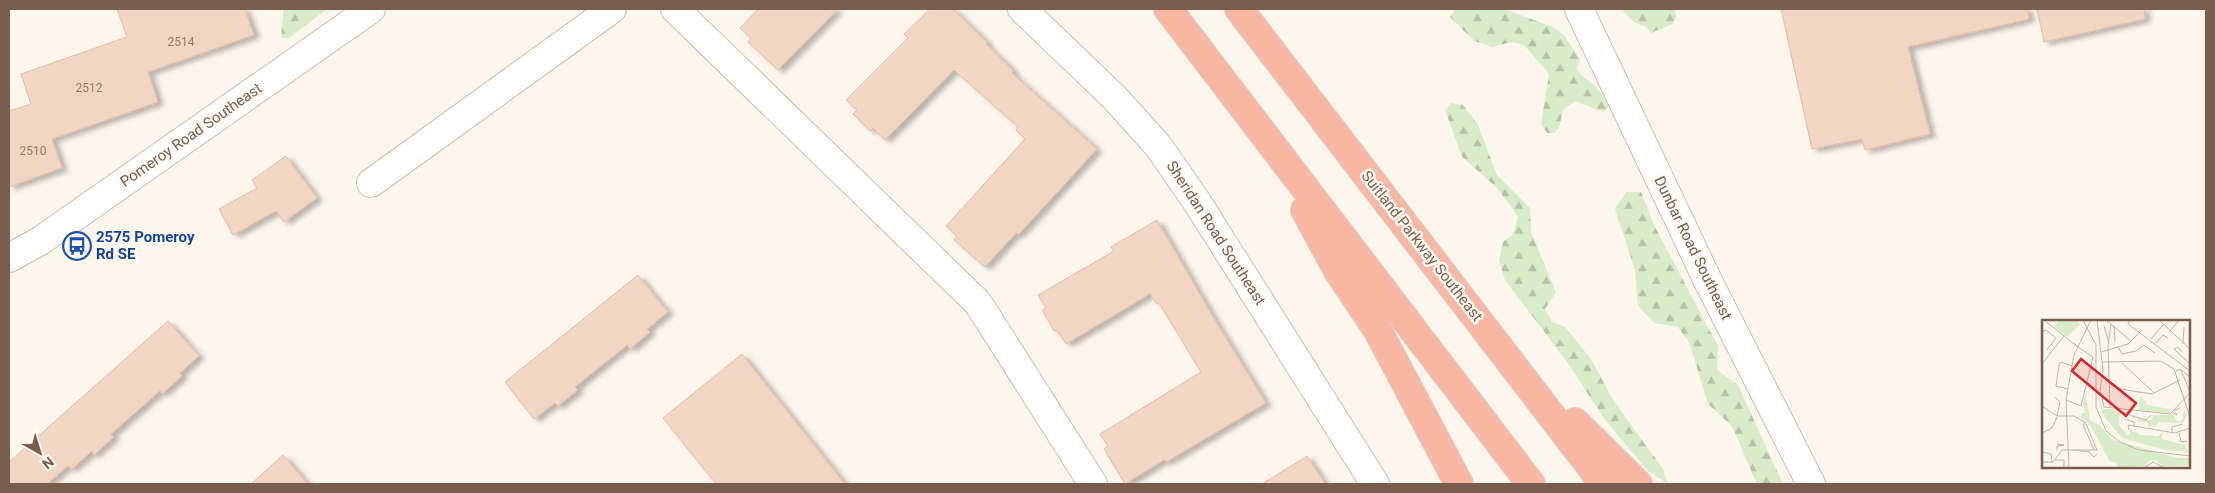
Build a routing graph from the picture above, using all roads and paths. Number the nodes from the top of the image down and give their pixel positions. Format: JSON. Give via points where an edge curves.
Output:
{"nodes":[{"id":1,"x":371,"y":9,"type":"edge"},
{"id":2,"x":612,"y":9,"type":"edge"},
{"id":3,"x":675,"y":9,"type":"edge"},
{"id":4,"x":1022,"y":9,"type":"edge"},
{"id":5,"x":1168,"y":9,"type":"edge"},
{"id":6,"x":1239,"y":9,"type":"edge"},
{"id":7,"x":1580,"y":9,"type":"edge"},
{"id":8,"x":1264,"y":134,"type":"junction"},
{"id":9,"x":371,"y":184,"type":"dead end"},
{"id":10,"x":9,"y":258,"type":"edge"},
{"id":11,"x":1511,"y":361,"type":"junction"},
{"id":12,"x":1093,"y":484,"type":"edge"},
{"id":13,"x":1375,"y":484,"type":"edge"},
{"id":14,"x":1459,"y":484,"type":"edge"},
{"id":15,"x":1531,"y":484,"type":"edge"},
{"id":16,"x":1604,"y":484,"type":"edge"},
{"id":17,"x":1638,"y":484,"type":"edge"},
{"id":18,"x":1812,"y":484,"type":"edge"}],
"edges":[{"from":1,"to":10,"type":"street","name":"Pomeroy Road Southeast","via":[[40,241]]},
{"from":2,"to":9,"type":"street"},
{"from":3,"to":12,"type":"street","via":[[978,303]]},
{"from":4,"to":13,"type":"street","name":"Sheridan Road Southeast","via":[[1115,98],[1159,147]]},
{"from":5,"to":8,"type":"highway"},
{"from":6,"to":11,"type":"highway","name":"Suitland Parkway Southeast"},
{"from":7,"to":18,"type":"street","name":"Dunbar Road Southeast","via":[[1707,278]]},
{"from":8,"to":14,"type":"highway","via":[[1338,271],[1387,347]]},
{"from":8,"to":15,"type":"highway"},
{"from":11,"to":16,"type":"highway","name":"Suitland Parkway Southeast"},
{"from":11,"to":17,"type":"highway"}]}
